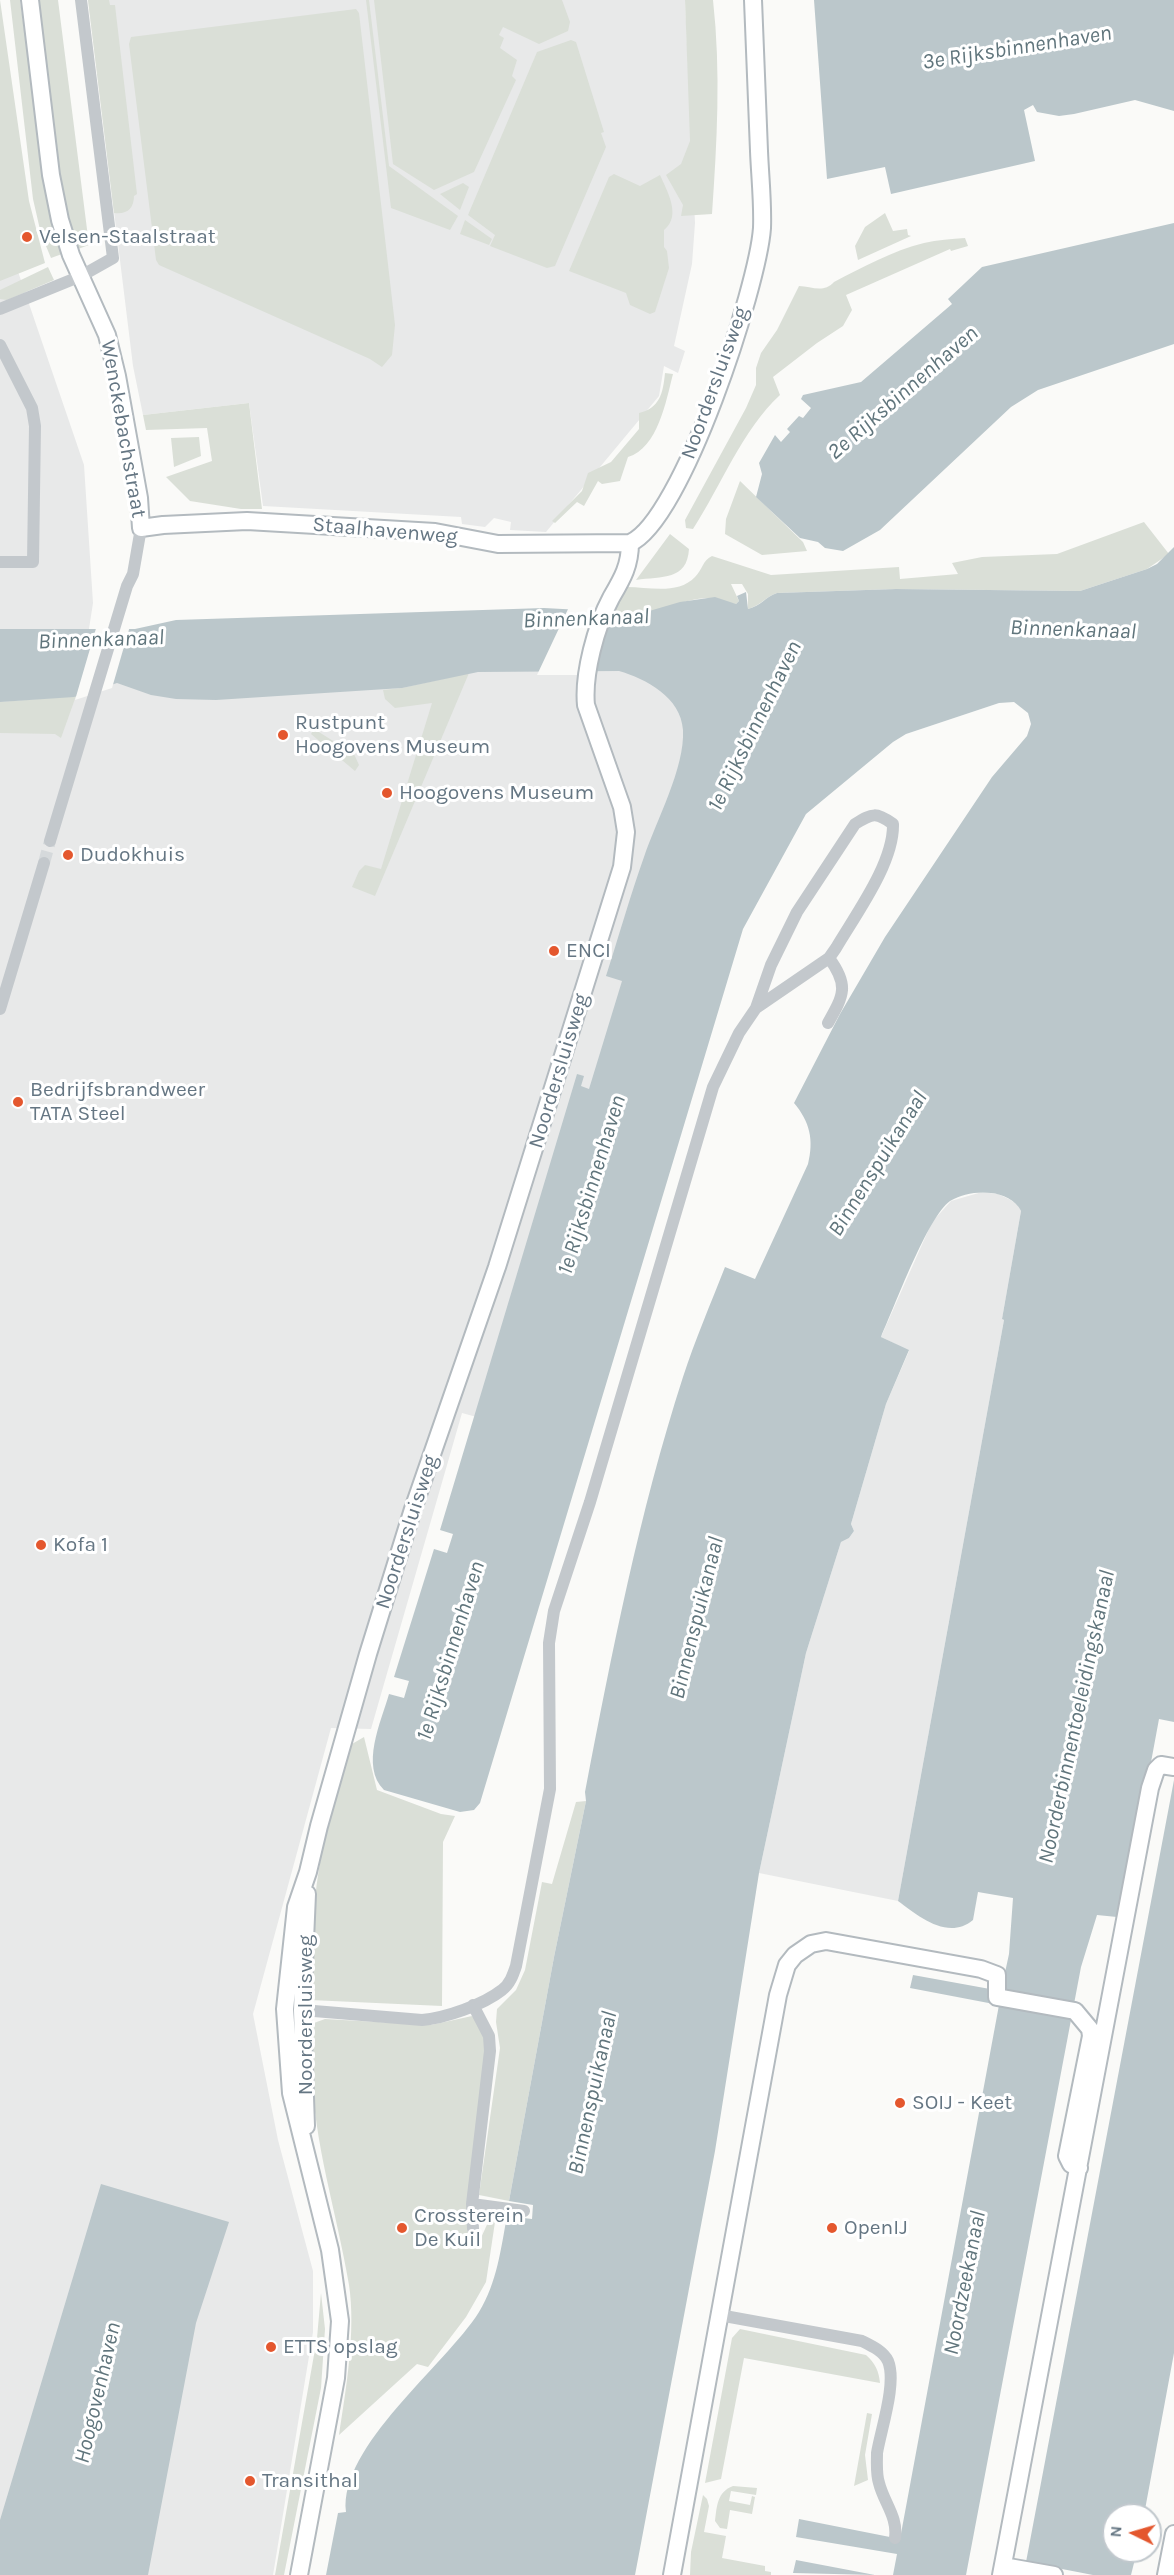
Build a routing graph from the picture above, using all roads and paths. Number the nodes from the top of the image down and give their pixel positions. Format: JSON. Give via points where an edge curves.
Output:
{"nodes":[{"id":1,"x":30,"y":0,"type":"edge"},
{"id":2,"x":81,"y":0,"type":"edge"},
{"id":3,"x":753,"y":0,"type":"edge"},
{"id":4,"x":81,"y":276,"type":"junction"},
{"id":5,"x":0,"y":309,"type":"edge"},
{"id":6,"x":0,"y":345,"type":"edge"},
{"id":7,"x":141,"y":528,"type":"junction"},
{"id":8,"x":630,"y":543,"type":"junction"},
{"id":9,"x":0,"y":562,"type":"edge"},
{"id":10,"x":50,"y":841,"type":"tunnel mouth"},
{"id":11,"x":44,"y":863,"type":"tunnel mouth"},
{"id":12,"x":829,"y":958,"type":"junction"},
{"id":13,"x":0,"y":1008,"type":"edge"},
{"id":14,"x":756,"y":1008,"type":"junction"},
{"id":15,"x":828,"y":1023,"type":"dead end"},
{"id":16,"x":1174,"y":1767,"type":"edge"},
{"id":17,"x":308,"y":1872,"type":"junction"},
{"id":18,"x":473,"y":2005,"type":"junction"},
{"id":19,"x":285,"y":2009,"type":"junction"},
{"id":20,"x":302,"y":2010,"type":"junction"},
{"id":21,"x":307,"y":2158,"type":"junction"},
{"id":22,"x":1079,"y":2168,"type":"junction"},
{"id":23,"x":472,"y":2204,"type":"junction"},
{"id":24,"x":524,"y":2211,"type":"dead end"},
{"id":25,"x":473,"y":2229,"type":"dead end"},
{"id":26,"x":720,"y":2315,"type":"junction"},
{"id":27,"x":1174,"y":2534,"type":"edge"},
{"id":28,"x":895,"y":2538,"type":"dead end"},
{"id":29,"x":1008,"y":2570,"type":"edge"},
{"id":30,"x":299,"y":2575,"type":"edge"},
{"id":31,"x":672,"y":2575,"type":"edge"},
{"id":32,"x":1054,"y":2575,"type":"edge"},
{"id":33,"x":1166,"y":2575,"type":"edge"}],
"edges":[{"from":1,"to":4,"type":"street","name":"Wenckebachstraat","via":[[55,198]]},
{"from":2,"to":4,"type":"street","via":[[113,258]]},
{"from":3,"to":8,"type":"street","name":"Noordersluisweg","via":[[762,228],[754,272],[715,397],[690,457],[647,531]]},
{"from":4,"to":5,"type":"street"},
{"from":4,"to":7,"type":"street","name":"Wenckebachstraat","via":[[107,335],[117,376]]},
{"from":6,"to":9,"type":"street","via":[[32,408],[35,426],[33,562]]},
{"from":7,"to":8,"type":"street","name":"Staalhavenweg","via":[[248,521],[435,532],[498,544]]},
{"from":7,"to":10,"type":"street","name":"Wenckebachstraat","via":[[133,574]]},
{"from":8,"to":17,"type":"street","name":"Noordersluisweg","via":[[626,573],[611,599],[586,678],[586,705],[622,807],[626,832],[622,867],[523,1187],[413,1509]]},
{"from":11,"to":13,"type":"street"},
{"from":12,"to":14,"type":"street"},
{"from":12,"to":14,"type":"street","via":[[888,857],[893,824],[881,815],[869,815],[855,824],[797,912],[771,965]]},
{"from":12,"to":15,"type":"street","via":[[840,972],[844,990]]},
{"from":14,"to":18,"type":"street","via":[[713,1087],[554,1611],[549,1643],[550,1789],[516,1966],[501,1991]]},
{"from":16,"to":22,"type":"street","via":[[1161,1765],[1150,1788]]},
{"from":17,"to":19,"type":"street","name":"Noordersluisweg","via":[[296,1906]]},
{"from":17,"to":20,"type":"street","name":"Noordersluisweg"},
{"from":18,"to":20,"type":"street","via":[[437,2019],[422,2020]]},
{"from":18,"to":23,"type":"street","via":[[489,2036],[490,2051]]},
{"from":19,"to":20,"type":"street"},
{"from":19,"to":21,"type":"street","name":"Noordersluisweg","via":[[291,2093]]},
{"from":20,"to":21,"type":"street","name":"Noordersluisweg"},
{"from":21,"to":30,"type":"street","name":"Noordersluisweg","via":[[330,2250],[340,2321],[336,2378]]},
{"from":22,"to":26,"type":"street","via":[[1067,2156],[1091,2036],[1075,2011],[997,1997],[999,1978],[995,1972],[835,1941],[805,1947],[787,1965],[780,1988]]},
{"from":22,"to":29,"type":"street"},
{"from":23,"to":24,"type":"street"},
{"from":23,"to":25,"type":"street"},
{"from":26,"to":28,"type":"street","via":[[862,2341],[887,2359],[891,2376],[877,2464],[878,2482],[896,2526]]},
{"from":26,"to":31,"type":"street"},
{"from":27,"to":33,"type":"street"},
{"from":29,"to":32,"type":"street"}]}
